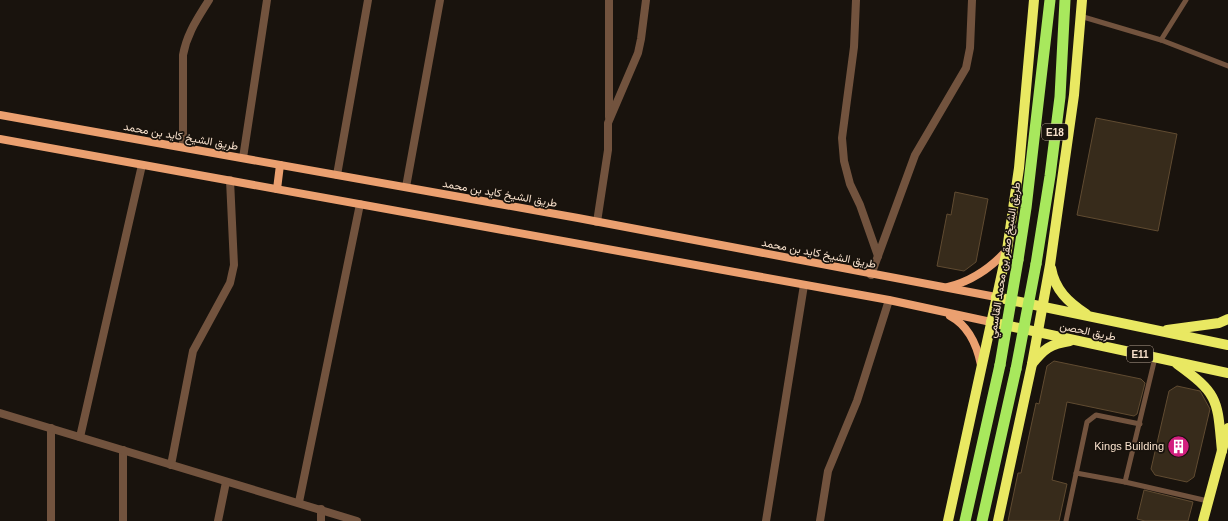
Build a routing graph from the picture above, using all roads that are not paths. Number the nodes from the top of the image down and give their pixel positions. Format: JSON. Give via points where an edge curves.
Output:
{"nodes":[{"id":1,"x":209,"y":0,"type":"edge"},
{"id":2,"x":267,"y":0,"type":"edge"},
{"id":3,"x":368,"y":0,"type":"edge"},
{"id":4,"x":440,"y":0,"type":"edge"},
{"id":5,"x":609,"y":0,"type":"edge"},
{"id":6,"x":646,"y":0,"type":"edge"},
{"id":7,"x":856,"y":0,"type":"edge"},
{"id":8,"x":972,"y":0,"type":"edge"},
{"id":9,"x":1034,"y":0,"type":"edge"},
{"id":10,"x":1050,"y":0,"type":"edge"},
{"id":11,"x":1065,"y":0,"type":"edge"},
{"id":12,"x":1082,"y":0,"type":"edge"},
{"id":13,"x":1186,"y":0,"type":"edge"},
{"id":14,"x":1080,"y":16,"type":"junction"},
{"id":15,"x":1161,"y":40,"type":"junction"},
{"id":16,"x":1228,"y":66,"type":"edge"},
{"id":17,"x":0,"y":115,"type":"edge"},
{"id":18,"x":608,"y":123,"type":"junction"},
{"id":19,"x":0,"y":139,"type":"edge"},
{"id":20,"x":183,"y":147,"type":"junction"},
{"id":21,"x":243,"y":158,"type":"junction"},
{"id":22,"x":142,"y":165,"type":"junction"},
{"id":23,"x":280,"y":165,"type":"junction"},
{"id":24,"x":338,"y":175,"type":"junction"},
{"id":25,"x":230,"y":180,"type":"junction"},
{"id":26,"x":406,"y":187,"type":"junction"},
{"id":27,"x":277,"y":189,"type":"junction"},
{"id":28,"x":360,"y":204,"type":"junction"},
{"id":29,"x":597,"y":222,"type":"junction"},
{"id":30,"x":1007,"y":250,"type":"junction"},
{"id":31,"x":878,"y":256,"type":"junction"},
{"id":32,"x":1050,"y":265,"type":"junction"},
{"id":33,"x":871,"y":275,"type":"junction"},
{"id":34,"x":804,"y":285,"type":"junction"},
{"id":35,"x":944,"y":288,"type":"junction"},
{"id":36,"x":996,"y":297,"type":"junction"},
{"id":37,"x":889,"y":300,"type":"junction"},
{"id":38,"x":1042,"y":307,"type":"junction"},
{"id":39,"x":944,"y":313,"type":"junction"},
{"id":40,"x":1089,"y":316,"type":"junction"},
{"id":41,"x":1228,"y":319,"type":"edge"},
{"id":42,"x":991,"y":322,"type":"junction"},
{"id":43,"x":1161,"y":331,"type":"junction"},
{"id":44,"x":1038,"y":332,"type":"junction"},
{"id":45,"x":1074,"y":340,"type":"junction"},
{"id":46,"x":1228,"y":345,"type":"edge"},
{"id":47,"x":1155,"y":358,"type":"junction"},
{"id":48,"x":1174,"y":361,"type":"junction"},
{"id":49,"x":1032,"y":364,"type":"junction"},
{"id":50,"x":982,"y":368,"type":"junction"},
{"id":51,"x":1228,"y":373,"type":"edge"},
{"id":52,"x":0,"y":413,"type":"edge"},
{"id":53,"x":1140,"y":424,"type":"junction"},
{"id":54,"x":51,"y":428,"type":"junction"},
{"id":55,"x":1228,"y":428,"type":"edge"},
{"id":56,"x":80,"y":437,"type":"junction"},
{"id":57,"x":123,"y":450,"type":"junction"},
{"id":58,"x":1222,"y":451,"type":"junction"},
{"id":59,"x":171,"y":465,"type":"junction"},
{"id":60,"x":1076,"y":473,"type":"junction"},
{"id":61,"x":226,"y":482,"type":"junction"},
{"id":62,"x":1125,"y":482,"type":"junction"},
{"id":63,"x":1208,"y":501,"type":"junction"},
{"id":64,"x":299,"y":502,"type":"junction"},
{"id":65,"x":321,"y":510,"type":"junction"},
{"id":66,"x":51,"y":521,"type":"edge"},
{"id":67,"x":123,"y":521,"type":"edge"},
{"id":68,"x":218,"y":521,"type":"edge"},
{"id":69,"x":321,"y":521,"type":"edge"},
{"id":70,"x":357,"y":521,"type":"edge"},
{"id":71,"x":766,"y":521,"type":"edge"},
{"id":72,"x":820,"y":521,"type":"edge"},
{"id":73,"x":948,"y":521,"type":"edge"},
{"id":74,"x":965,"y":521,"type":"edge"},
{"id":75,"x":982,"y":521,"type":"edge"},
{"id":76,"x":998,"y":521,"type":"edge"},
{"id":77,"x":1066,"y":521,"type":"edge"},
{"id":78,"x":1203,"y":521,"type":"edge"}],
"edges":[{"from":1,"to":20,"type":"street","via":[[185,41]]},
{"from":2,"to":21,"type":"street"},
{"from":3,"to":24,"type":"street"},
{"from":4,"to":26,"type":"street"},
{"from":5,"to":18,"type":"street"},
{"from":6,"to":18,"type":"street","via":[[638,53]]},
{"from":7,"to":31,"type":"street","via":[[854,47],[842,138],[850,184]]},
{"from":8,"to":31,"type":"street","via":[[970,48],[966,68],[915,155]]},
{"from":9,"to":30,"type":"main road","via":[[1019,168]]},
{"from":10,"to":74,"type":"highway","name":"طريق الشيخ صقر بن محمد القاسمي","number":"E18","bridge":true,"via":[[1018,260],[1000,365]]},
{"from":11,"to":75,"type":"highway","number":"E18","bridge":true,"via":[[1060,97],[1036,264],[1016,369]]},
{"from":12,"to":14,"type":"main road"},
{"from":13,"to":15,"type":"lane"},
{"from":14,"to":15,"type":"lane"},
{"from":14,"to":32,"type":"main road","via":[[1074,95]]},
{"from":15,"to":16,"type":"lane"},
{"from":17,"to":20,"type":"main road","name":"طريق الشيخ كايد بن محمد"},
{"from":18,"to":29,"type":"street","via":[[608,150]]},
{"from":19,"to":22,"type":"main road"},
{"from":20,"to":21,"type":"main road","name":"طريق الشيخ كايد بن محمد"},
{"from":21,"to":23,"type":"main road","name":"طريق الشيخ كايد بن محمد"},
{"from":22,"to":25,"type":"main road"},
{"from":22,"to":56,"type":"street"},
{"from":23,"to":24,"type":"main road","name":"طريق الشيخ كايد بن محمد"},
{"from":23,"to":27,"type":"main road"},
{"from":24,"to":26,"type":"main road","name":"طريق الشيخ كايد بن محمد"},
{"from":25,"to":27,"type":"main road"},
{"from":25,"to":59,"type":"street","via":[[234,265],[230,283],[193,351]]},
{"from":26,"to":29,"type":"main road","name":"طريق الشيخ كايد بن محمد"},
{"from":27,"to":28,"type":"main road"},
{"from":28,"to":34,"type":"main road"},
{"from":28,"to":64,"type":"street"},
{"from":29,"to":33,"type":"main road","name":"طريق الشيخ كايد بن محمد"},
{"from":30,"to":35,"type":"main road","via":[[985,271],[966,282]]},
{"from":30,"to":36,"type":"main road"},
{"from":31,"to":33,"type":"street"},
{"from":32,"to":38,"type":"main road"},
{"from":32,"to":40,"type":"main road","via":[[1052,278],[1068,302]]},
{"from":33,"to":35,"type":"main road","name":"طريق الشيخ كايد بن محمد"},
{"from":34,"to":37,"type":"main road"},
{"from":34,"to":71,"type":"street"},
{"from":35,"to":36,"type":"main road","name":"طريق الشيخ كايد بن محمد"},
{"from":36,"to":38,"type":"main road","name":"طريق الحصن","number":"E11"},
{"from":36,"to":42,"type":"main road"},
{"from":37,"to":39,"type":"main road"},
{"from":37,"to":72,"type":"street","via":[[857,401],[828,471]]},
{"from":38,"to":40,"type":"main road","name":"طريق الحصن","number":"E11"},
{"from":38,"to":44,"type":"main road"},
{"from":39,"to":42,"type":"main road"},
{"from":39,"to":50,"type":"main road","via":[[954,318],[970,334],[976,344]]},
{"from":40,"to":43,"type":"main road","name":"طريق الحصن","number":"E11"},
{"from":41,"to":43,"type":"main road","via":[[1219,323]]},
{"from":42,"to":44,"type":"main road","name":"طريق الحصن","number":"E11"},
{"from":42,"to":50,"type":"main road"},
{"from":43,"to":46,"type":"main road","name":"طريق الحصن","number":"E11"},
{"from":44,"to":45,"type":"main road","name":"طريق الحصن","number":"E11"},
{"from":44,"to":49,"type":"main road"},
{"from":45,"to":47,"type":"main road","name":"طريق الحصن","number":"E11"},
{"from":45,"to":49,"type":"main road","via":[[1044,349]]},
{"from":47,"to":48,"type":"main road","name":"طريق الحصن","number":"E11"},
{"from":47,"to":53,"type":"lane"},
{"from":48,"to":51,"type":"main road","name":"طريق الحصن","number":"E11"},
{"from":48,"to":58,"type":"main road","via":[[1200,380],[1212,394],[1217,408]]},
{"from":49,"to":76,"type":"main road"},
{"from":50,"to":73,"type":"main road"},
{"from":52,"to":54,"type":"street"},
{"from":53,"to":60,"type":"lane","via":[[1092,416],[1087,422]]},
{"from":53,"to":62,"type":"lane"},
{"from":54,"to":56,"type":"street"},
{"from":54,"to":66,"type":"street"},
{"from":55,"to":58,"type":"main road"},
{"from":56,"to":57,"type":"street"},
{"from":57,"to":59,"type":"street"},
{"from":57,"to":67,"type":"street"},
{"from":58,"to":63,"type":"main road"},
{"from":59,"to":61,"type":"street"},
{"from":60,"to":62,"type":"lane"},
{"from":60,"to":77,"type":"lane"},
{"from":61,"to":64,"type":"street"},
{"from":61,"to":68,"type":"street"},
{"from":62,"to":63,"type":"lane"},
{"from":63,"to":78,"type":"main road"},
{"from":64,"to":65,"type":"street"},
{"from":65,"to":69,"type":"street"},
{"from":65,"to":70,"type":"street"}]}
